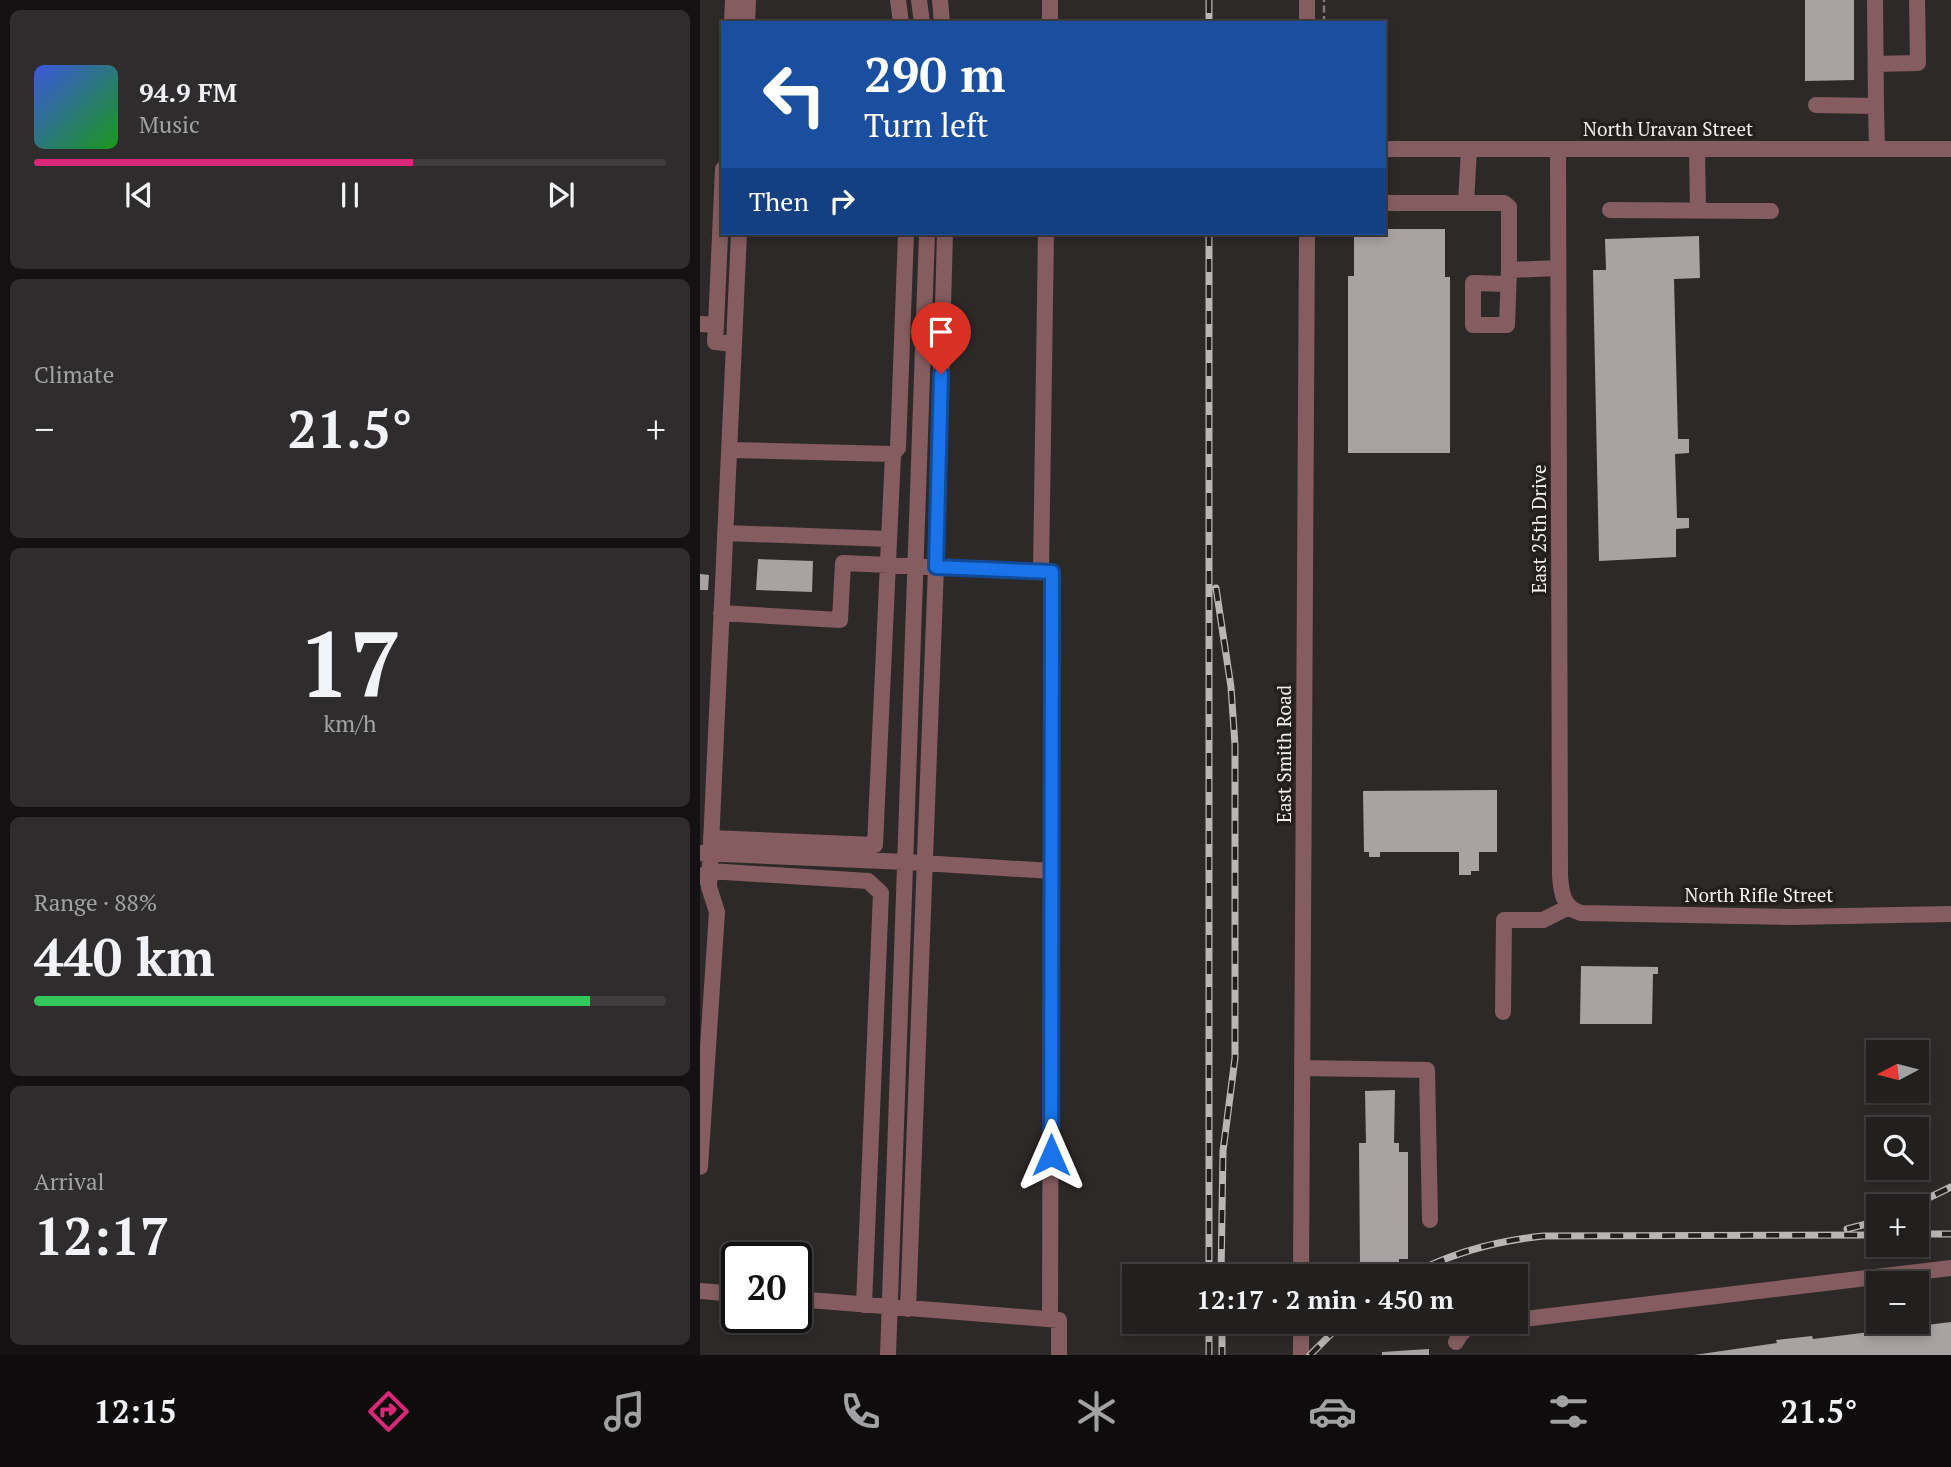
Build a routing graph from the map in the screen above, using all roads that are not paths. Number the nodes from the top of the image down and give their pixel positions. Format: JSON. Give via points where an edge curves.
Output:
{"nodes":[{"id":1,"x":733,"y":0,"type":"edge"},
{"id":2,"x":748,"y":0,"type":"edge"},
{"id":3,"x":898,"y":0,"type":"edge"},
{"id":4,"x":919,"y":0,"type":"edge"},
{"id":5,"x":940,"y":0,"type":"edge"},
{"id":6,"x":1050,"y":0,"type":"edge"},
{"id":7,"x":1307,"y":0,"type":"edge"},
{"id":8,"x":1875,"y":0,"type":"edge"},
{"id":9,"x":1917,"y":0,"type":"edge"},
{"id":10,"x":732,"y":21,"type":"edge"},
{"id":11,"x":747,"y":21,"type":"edge"},
{"id":12,"x":901,"y":21,"type":"edge"},
{"id":13,"x":922,"y":21,"type":"edge"},
{"id":14,"x":942,"y":21,"type":"edge"},
{"id":15,"x":1050,"y":21,"type":"edge"},
{"id":16,"x":1307,"y":21,"type":"edge"},
{"id":17,"x":1875,"y":64,"type":"junction"},
{"id":18,"x":1816,"y":105,"type":"dead end"},
{"id":19,"x":1876,"y":106,"type":"junction"},
{"id":20,"x":1386,"y":149,"type":"edge"},
{"id":21,"x":1469,"y":149,"type":"junction"},
{"id":22,"x":1558,"y":149,"type":"junction"},
{"id":23,"x":1697,"y":149,"type":"junction"},
{"id":24,"x":1877,"y":149,"type":"junction"},
{"id":25,"x":1951,"y":149,"type":"edge"},
{"id":26,"x":721,"y":190,"type":"edge"},
{"id":27,"x":1386,"y":203,"type":"edge"},
{"id":28,"x":1466,"y":203,"type":"junction"},
{"id":29,"x":1610,"y":210,"type":"dead end"},
{"id":30,"x":1698,"y":211,"type":"junction"},
{"id":31,"x":1771,"y":211,"type":"dead end"},
{"id":32,"x":739,"y":235,"type":"edge"},
{"id":33,"x":906,"y":235,"type":"edge"},
{"id":34,"x":927,"y":235,"type":"edge"},
{"id":35,"x":945,"y":235,"type":"edge"},
{"id":36,"x":1046,"y":235,"type":"edge"},
{"id":37,"x":1307,"y":235,"type":"edge"},
{"id":38,"x":1558,"y":268,"type":"junction"},
{"id":39,"x":708,"y":324,"type":"edge"},
{"id":40,"x":734,"y":344,"type":"junction"},
{"id":41,"x":900,"y":404,"type":"junction"},
{"id":42,"x":922,"y":406,"type":"junction"},
{"id":43,"x":940,"y":408,"type":"junction"},
{"id":44,"x":729,"y":450,"type":"junction"},
{"id":45,"x":893,"y":454,"type":"junction"},
{"id":46,"x":724,"y":533,"type":"junction"},
{"id":47,"x":889,"y":539,"type":"junction"},
{"id":48,"x":888,"y":565,"type":"junction"},
{"id":49,"x":917,"y":566,"type":"junction"},
{"id":50,"x":936,"y":567,"type":"junction"},
{"id":51,"x":1041,"y":571,"type":"junction"},
{"id":52,"x":721,"y":613,"type":"junction"},
{"id":53,"x":706,"y":859,"type":"edge"},
{"id":54,"x":906,"y":862,"type":"junction"},
{"id":55,"x":925,"y":864,"type":"junction"},
{"id":56,"x":1052,"y":871,"type":"junction"},
{"id":57,"x":1569,"y":907,"type":"junction"},
{"id":58,"x":1951,"y":914,"type":"edge"},
{"id":59,"x":1503,"y":1012,"type":"dead end"},
{"id":60,"x":705,"y":1028,"type":"edge"},
{"id":61,"x":1302,"y":1068,"type":"junction"},
{"id":62,"x":700,"y":1167,"type":"edge"},
{"id":63,"x":1430,"y":1220,"type":"dead end"},
{"id":64,"x":1301,"y":1264,"type":"edge"},
{"id":65,"x":1951,"y":1268,"type":"edge"},
{"id":66,"x":700,"y":1291,"type":"edge"},
{"id":67,"x":721,"y":1293,"type":"edge"},
{"id":68,"x":812,"y":1300,"type":"edge"},
{"id":69,"x":864,"y":1305,"type":"junction"},
{"id":70,"x":890,"y":1307,"type":"junction"},
{"id":71,"x":908,"y":1309,"type":"junction"},
{"id":72,"x":1050,"y":1319,"type":"junction"},
{"id":73,"x":1528,"y":1319,"type":"edge"},
{"id":74,"x":1301,"y":1334,"type":"edge"},
{"id":75,"x":1460,"y":1334,"type":"edge"},
{"id":76,"x":1456,"y":1342,"type":"dead end"},
{"id":77,"x":888,"y":1355,"type":"edge"},
{"id":78,"x":1059,"y":1355,"type":"edge"},
{"id":79,"x":1301,"y":1355,"type":"edge"}],
"edges":[{"from":1,"to":10,"type":"street"},
{"from":2,"to":11,"type":"street"},
{"from":3,"to":12,"type":"street"},
{"from":4,"to":13,"type":"street"},
{"from":5,"to":14,"type":"street"},
{"from":6,"to":15,"type":"street"},
{"from":7,"to":16,"type":"street"},
{"from":8,"to":17,"type":"street"},
{"from":9,"to":17,"type":"street","via":[[1918,63]]},
{"from":17,"to":19,"type":"street"},
{"from":18,"to":19,"type":"street"},
{"from":19,"to":24,"type":"street"},
{"from":20,"to":21,"type":"street","name":"North Uravan Street"},
{"from":21,"to":22,"type":"street","name":"North Uravan Street"},
{"from":21,"to":28,"type":"street"},
{"from":22,"to":23,"type":"street","name":"North Uravan Street"},
{"from":22,"to":38,"type":"street","name":"East 25th Drive"},
{"from":23,"to":24,"type":"street","name":"North Uravan Street"},
{"from":23,"to":30,"type":"street"},
{"from":24,"to":25,"type":"street","name":"North Uravan Street"},
{"from":26,"to":39,"type":"street"},
{"from":27,"to":28,"type":"street"},
{"from":28,"to":38,"type":"street","via":[[1504,203],[1509,207],[1508,277]]},
{"from":29,"to":30,"type":"street"},
{"from":30,"to":31,"type":"street"},
{"from":32,"to":40,"type":"street"},
{"from":33,"to":41,"type":"street"},
{"from":34,"to":42,"type":"street"},
{"from":35,"to":43,"type":"street"},
{"from":36,"to":51,"type":"street"},
{"from":37,"to":61,"type":"street","name":"East Smith Road"},
{"from":38,"to":57,"type":"street","name":"East 25th Drive","via":[[1560,875]]},
{"from":39,"to":40,"type":"street","via":[[715,342]]},
{"from":40,"to":44,"type":"street"},
{"from":41,"to":42,"type":"street"},
{"from":41,"to":45,"type":"street","via":[[898,448]]},
{"from":42,"to":43,"type":"street"},
{"from":42,"to":49,"type":"street"},
{"from":43,"to":50,"type":"street"},
{"from":44,"to":45,"type":"street"},
{"from":44,"to":46,"type":"street"},
{"from":45,"to":47,"type":"street"},
{"from":46,"to":47,"type":"street"},
{"from":46,"to":52,"type":"street"},
{"from":47,"to":48,"type":"street"},
{"from":48,"to":49,"type":"street"},
{"from":48,"to":52,"type":"street","via":[[843,563],[839,620]]},
{"from":48,"to":53,"type":"street","via":[[875,845]]},
{"from":49,"to":50,"type":"street"},
{"from":49,"to":54,"type":"street"},
{"from":50,"to":51,"type":"street"},
{"from":50,"to":55,"type":"street"},
{"from":51,"to":56,"type":"street","via":[[1052,572]]},
{"from":52,"to":53,"type":"street"},
{"from":53,"to":54,"type":"street"},
{"from":53,"to":60,"type":"street","via":[[717,912]]},
{"from":53,"to":69,"type":"street","via":[[868,881],[881,893]]},
{"from":54,"to":55,"type":"street"},
{"from":54,"to":70,"type":"street"},
{"from":55,"to":56,"type":"street"},
{"from":55,"to":71,"type":"street"},
{"from":56,"to":72,"type":"street"},
{"from":57,"to":58,"type":"street","name":"North Rifle Street","via":[[1595,914]]},
{"from":57,"to":59,"type":"street","via":[[1544,920],[1504,920]]},
{"from":60,"to":62,"type":"street"},
{"from":61,"to":63,"type":"street","via":[[1427,1070]]},
{"from":61,"to":64,"type":"street","name":"East Smith Road"},
{"from":65,"to":73,"type":"street"},
{"from":66,"to":67,"type":"street"},
{"from":68,"to":69,"type":"street"},
{"from":69,"to":70,"type":"street"},
{"from":70,"to":71,"type":"street"},
{"from":70,"to":77,"type":"street"},
{"from":71,"to":72,"type":"street"},
{"from":72,"to":78,"type":"street","via":[[1059,1320]]},
{"from":74,"to":79,"type":"street"},
{"from":75,"to":76,"type":"street"}]}
